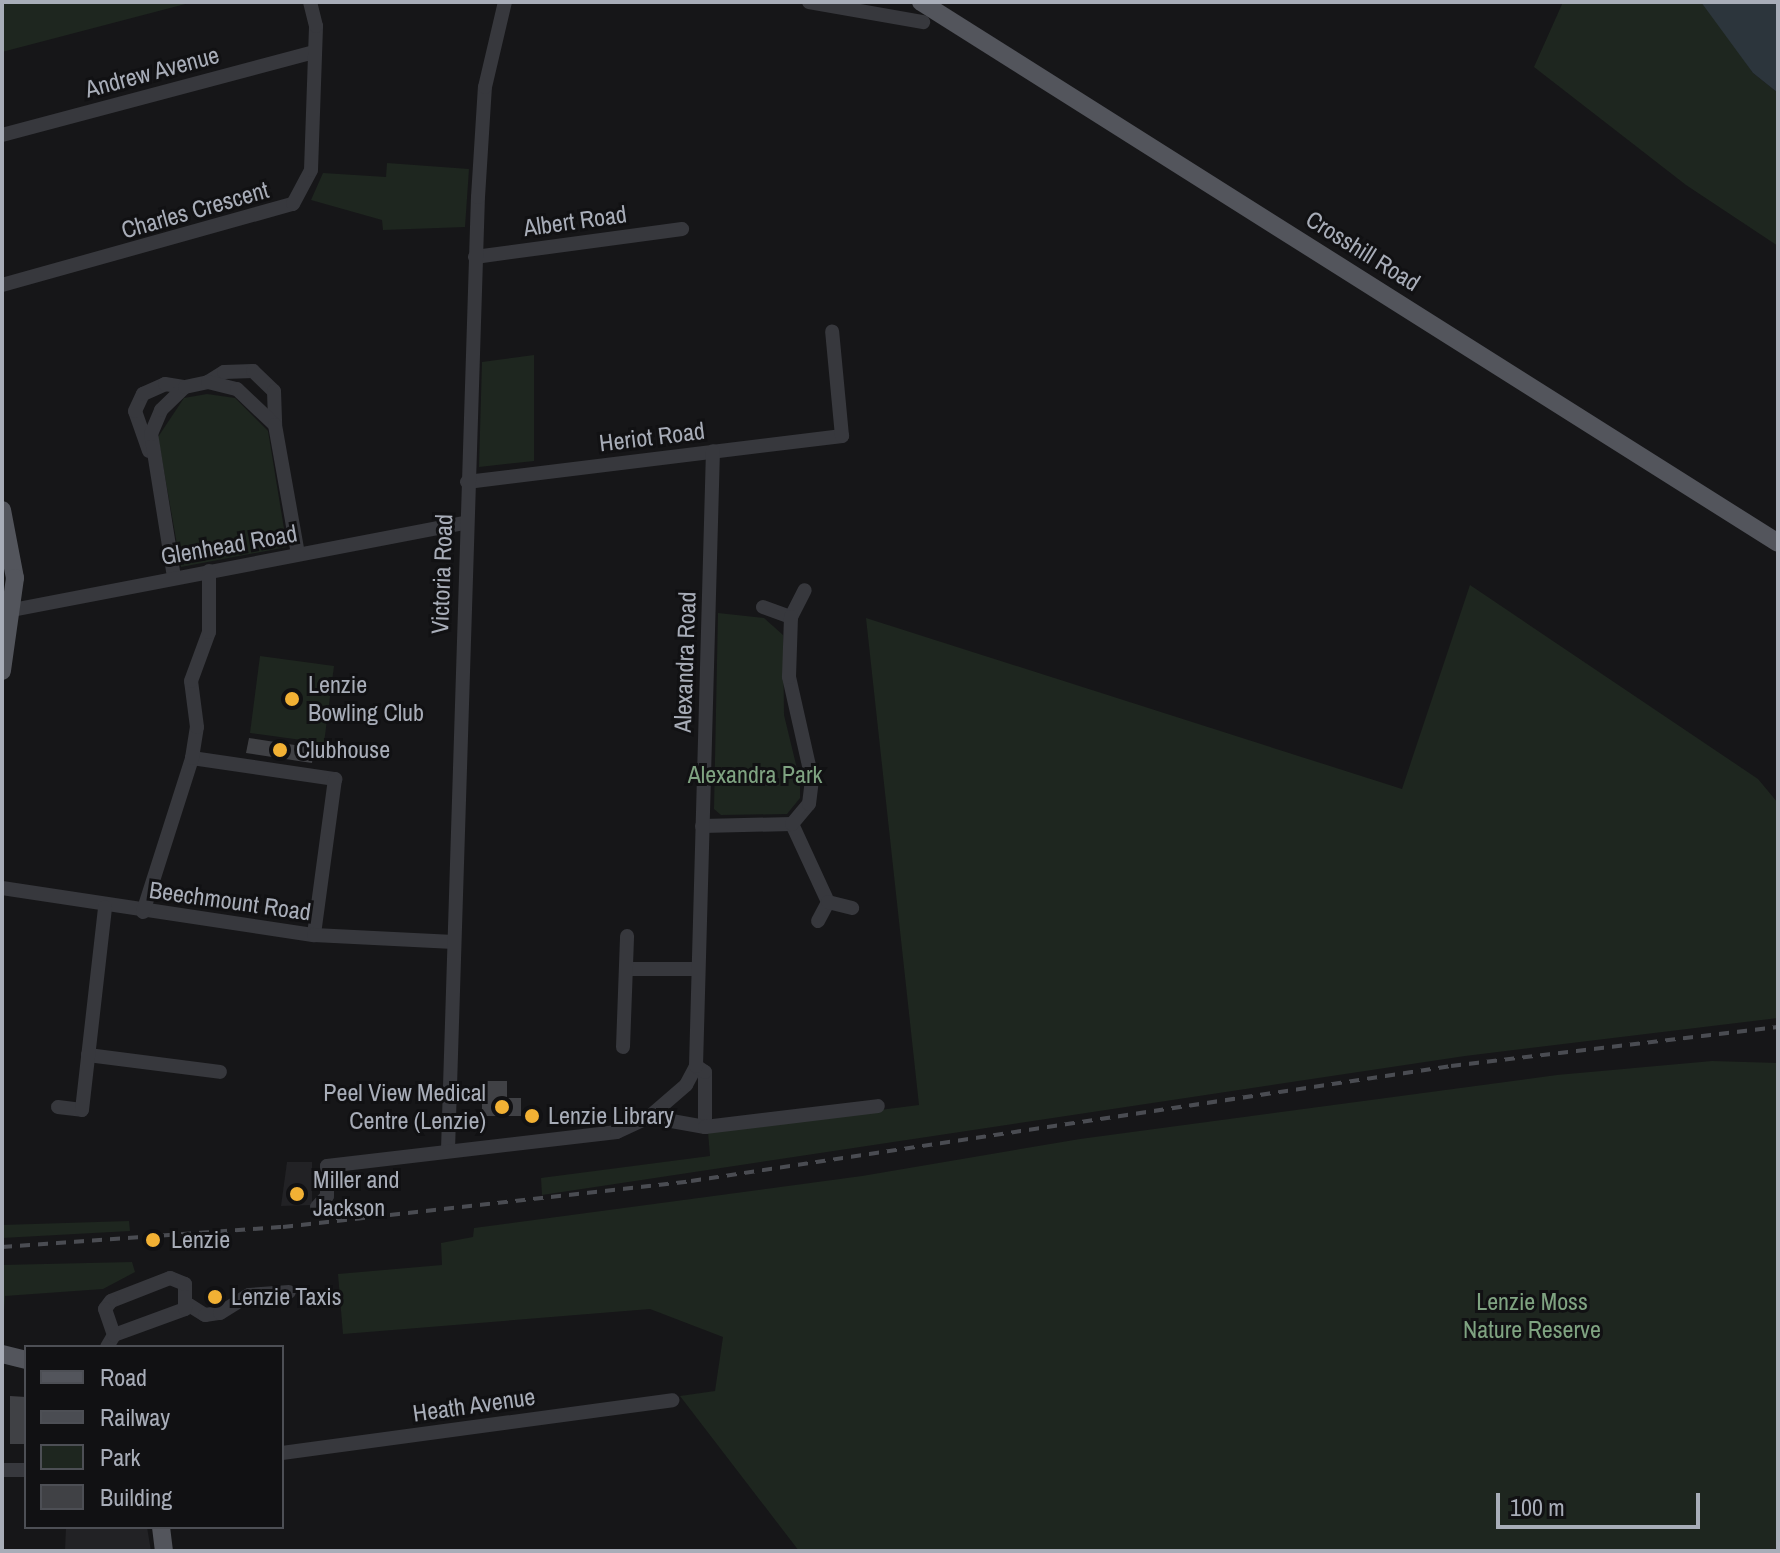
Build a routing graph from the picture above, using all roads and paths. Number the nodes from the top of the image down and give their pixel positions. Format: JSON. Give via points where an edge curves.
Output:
{"nodes":[{"id":1,"x":310,"y":2,"type":"edge"},
{"id":2,"x":505,"y":2,"type":"edge"},
{"id":3,"x":809,"y":2,"type":"edge"},
{"id":4,"x":921,"y":2,"type":"edge"},
{"id":5,"x":923,"y":22,"type":"dead end"},
{"id":6,"x":314,"y":52,"type":"junction"},
{"id":7,"x":2,"y":135,"type":"edge"},
{"id":8,"x":682,"y":229,"type":"dead end"},
{"id":9,"x":475,"y":257,"type":"junction"},
{"id":10,"x":2,"y":285,"type":"edge"},
{"id":11,"x":832,"y":331,"type":"dead end"},
{"id":12,"x":208,"y":382,"type":"junction"},
{"id":13,"x":185,"y":387,"type":"junction"},
{"id":14,"x":275,"y":425,"type":"junction"},
{"id":15,"x":149,"y":451,"type":"junction"},
{"id":16,"x":713,"y":451,"type":"junction"},
{"id":17,"x":467,"y":482,"type":"junction"},
{"id":18,"x":2,"y":510,"type":"edge"},
{"id":19,"x":465,"y":523,"type":"junction"},
{"id":20,"x":1778,"y":543,"type":"edge"},
{"id":21,"x":298,"y":554,"type":"junction"},
{"id":22,"x":209,"y":571,"type":"junction"},
{"id":23,"x":174,"y":577,"type":"junction"},
{"id":24,"x":805,"y":590,"type":"dead end"},
{"id":25,"x":763,"y":607,"type":"dead end"},
{"id":26,"x":9,"y":611,"type":"edge"},
{"id":27,"x":791,"y":617,"type":"junction"},
{"id":28,"x":2,"y":671,"type":"edge"},
{"id":29,"x":192,"y":758,"type":"junction"},
{"id":30,"x":792,"y":824,"type":"junction"},
{"id":31,"x":702,"y":826,"type":"junction"},
{"id":32,"x":2,"y":888,"type":"edge"},
{"id":33,"x":828,"y":902,"type":"junction"},
{"id":34,"x":105,"y":907,"type":"junction"},
{"id":35,"x":852,"y":908,"type":"dead end"},
{"id":36,"x":143,"y":912,"type":"junction"},
{"id":37,"x":818,"y":921,"type":"dead end"},
{"id":38,"x":314,"y":935,"type":"junction"},
{"id":39,"x":627,"y":936,"type":"dead end"},
{"id":40,"x":454,"y":942,"type":"junction"},
{"id":41,"x":626,"y":969,"type":"junction"},
{"id":42,"x":698,"y":969,"type":"junction"},
{"id":43,"x":623,"y":1047,"type":"dead end"},
{"id":44,"x":88,"y":1055,"type":"junction"},
{"id":45,"x":696,"y":1066,"type":"junction"},
{"id":46,"x":220,"y":1072,"type":"dead end"},
{"id":47,"x":878,"y":1106,"type":"dead end"},
{"id":48,"x":58,"y":1107,"type":"dead end"},
{"id":49,"x":649,"y":1117,"type":"junction"},
{"id":50,"x":705,"y":1127,"type":"junction"},
{"id":51,"x":448,"y":1150,"type":"junction"},
{"id":52,"x":317,"y":1207,"type":"dead end"},
{"id":53,"x":289,"y":1292,"type":"dead end"},
{"id":54,"x":189,"y":1305,"type":"junction"},
{"id":55,"x":110,"y":1341,"type":"edge"},
{"id":56,"x":2,"y":1354,"type":"edge"},
{"id":57,"x":24,"y":1360,"type":"edge"},
{"id":58,"x":672,"y":1400,"type":"dead end"},
{"id":59,"x":284,"y":1453,"type":"edge"},
{"id":60,"x":2,"y":1470,"type":"edge"},
{"id":61,"x":24,"y":1470,"type":"edge"},
{"id":62,"x":161,"y":1529,"type":"edge"},
{"id":63,"x":164,"y":1551,"type":"edge"}],
"edges":[{"from":1,"to":6,"type":"street","name":"Charles Crescent"},
{"from":2,"to":9,"type":"street","name":"Victoria Road","via":[[485,87]]},
{"from":3,"to":5,"type":"street"},
{"from":4,"to":20,"type":"main road","name":"Crosshill Road"},
{"from":6,"to":7,"type":"street","name":"Andrew Avenue"},
{"from":6,"to":10,"type":"street","name":"Charles Crescent","via":[[311,170],[293,204]]},
{"from":8,"to":9,"type":"street","name":"Albert Road"},
{"from":9,"to":17,"type":"street","name":"Victoria Road"},
{"from":11,"to":16,"type":"street","name":"Heriot Road","via":[[842,436]]},
{"from":12,"to":13,"type":"street"},
{"from":12,"to":14,"type":"street","via":[[237,389]]},
{"from":12,"to":14,"type":"street","via":[[224,372],[253,371],[274,391]]},
{"from":13,"to":15,"type":"street","via":[[161,410]]},
{"from":13,"to":15,"type":"street","via":[[165,384],[143,394],[135,411]]},
{"from":14,"to":21,"type":"street"},
{"from":15,"to":23,"type":"street"},
{"from":16,"to":17,"type":"street","name":"Heriot Road"},
{"from":16,"to":31,"type":"street","name":"Alexandra Road"},
{"from":17,"to":19,"type":"street","name":"Victoria Road"},
{"from":18,"to":26,"type":"main road"},
{"from":19,"to":21,"type":"street","name":"Glenhead Road"},
{"from":19,"to":40,"type":"street","name":"Victoria Road"},
{"from":21,"to":22,"type":"street","name":"Glenhead Road"},
{"from":22,"to":23,"type":"street","name":"Glenhead Road"},
{"from":22,"to":29,"type":"street","via":[[209,632],[191,681],[197,727]]},
{"from":23,"to":26,"type":"street","name":"Glenhead Road"},
{"from":24,"to":27,"type":"street"},
{"from":25,"to":27,"type":"street"},
{"from":26,"to":28,"type":"main road"},
{"from":27,"to":30,"type":"street","via":[[792,713],[812,779],[809,804]]},
{"from":29,"to":36,"type":"street"},
{"from":29,"to":38,"type":"street","via":[[335,779]]},
{"from":30,"to":31,"type":"street"},
{"from":30,"to":33,"type":"street"},
{"from":31,"to":42,"type":"street","name":"Alexandra Road"},
{"from":32,"to":34,"type":"street","name":"Beechmount Road"},
{"from":33,"to":35,"type":"street"},
{"from":33,"to":37,"type":"street"},
{"from":34,"to":36,"type":"street","name":"Beechmount Road"},
{"from":34,"to":44,"type":"street"},
{"from":36,"to":38,"type":"street","name":"Beechmount Road"},
{"from":38,"to":40,"type":"street","name":"Beechmount Road"},
{"from":39,"to":41,"type":"street"},
{"from":40,"to":51,"type":"street","name":"Victoria Road"},
{"from":41,"to":42,"type":"street"},
{"from":41,"to":43,"type":"street"},
{"from":42,"to":45,"type":"street","name":"Alexandra Road"},
{"from":44,"to":46,"type":"street"},
{"from":44,"to":48,"type":"street","via":[[82,1110]]},
{"from":45,"to":49,"type":"street","via":[[672,1098]]},
{"from":45,"to":50,"type":"street","name":"Alexandra Road","via":[[705,1072]]},
{"from":47,"to":50,"type":"street"},
{"from":49,"to":50,"type":"street"},
{"from":49,"to":51,"type":"street","via":[[617,1132]]},
{"from":51,"to":52,"type":"street","via":[[327,1166],[327,1196]]},
{"from":53,"to":54,"type":"street","via":[[249,1295],[220,1313],[205,1315]]},
{"from":54,"to":55,"type":"street"},
{"from":54,"to":55,"type":"street","via":[[179,1278],[124,1295],[105,1309]]},
{"from":56,"to":57,"type":"main road"},
{"from":58,"to":59,"type":"street","name":"Heath Avenue"},
{"from":60,"to":61,"type":"street"},
{"from":62,"to":63,"type":"main road"}]}
